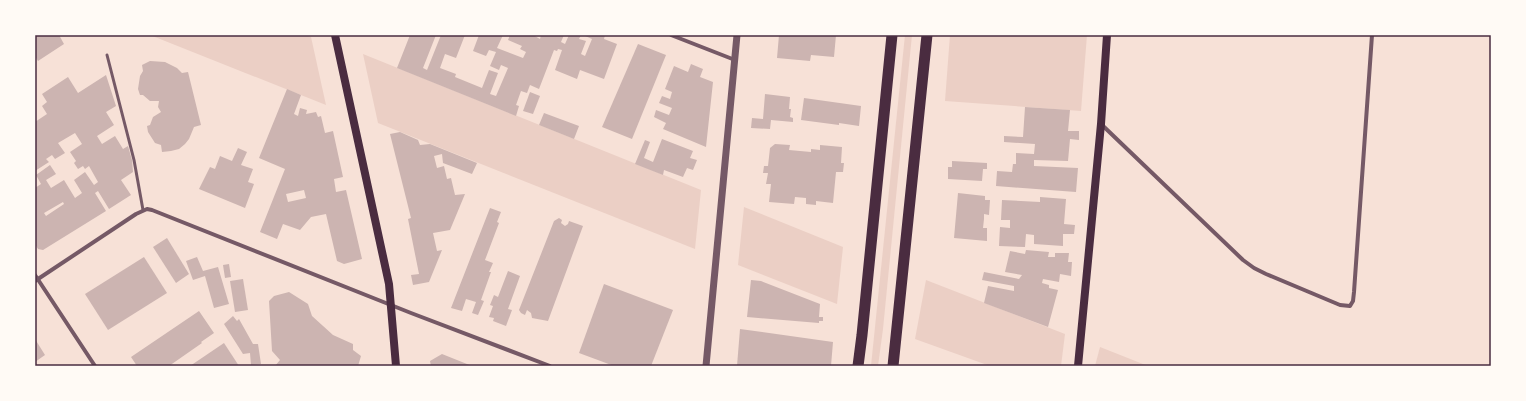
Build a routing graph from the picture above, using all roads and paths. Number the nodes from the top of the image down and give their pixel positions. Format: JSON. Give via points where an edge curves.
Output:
{"nodes":[{"id":1,"x":335,"y":35,"type":"edge"},
{"id":2,"x":671,"y":35,"type":"edge"},
{"id":3,"x":737,"y":35,"type":"edge"},
{"id":4,"x":892,"y":35,"type":"edge"},
{"id":5,"x":927,"y":35,"type":"edge"},
{"id":6,"x":1107,"y":35,"type":"edge"},
{"id":7,"x":1372,"y":35,"type":"edge"},
{"id":8,"x":107,"y":55,"type":"dead end"},
{"id":9,"x":734,"y":60,"type":"junction"},
{"id":10,"x":1101,"y":124,"type":"junction"},
{"id":11,"x":143,"y":210,"type":"junction"},
{"id":12,"x":36,"y":278,"type":"edge"},
{"id":13,"x":391,"y":305,"type":"junction"},
{"id":14,"x":95,"y":366,"type":"edge"},
{"id":15,"x":396,"y":366,"type":"edge"},
{"id":16,"x":550,"y":366,"type":"edge"},
{"id":17,"x":706,"y":366,"type":"edge"},
{"id":18,"x":858,"y":366,"type":"edge"},
{"id":19,"x":893,"y":366,"type":"edge"},
{"id":20,"x":1078,"y":366,"type":"edge"}],
"edges":[{"from":1,"to":13,"type":"main road","via":[[389,284]]},
{"from":2,"to":9,"type":"street"},
{"from":3,"to":9,"type":"street"},
{"from":4,"to":18,"type":"highway"},
{"from":5,"to":19,"type":"highway"},
{"from":6,"to":10,"type":"main road"},
{"from":7,"to":10,"type":"street","via":[[1354,292],[1350,306],[1340,305],[1266,274],[1249,264]]},
{"from":8,"to":11,"type":"lane","via":[[134,160]]},
{"from":9,"to":17,"type":"street"},
{"from":10,"to":20,"type":"main road"},
{"from":11,"to":12,"type":"street"},
{"from":11,"to":13,"type":"street","via":[[157,211]]},
{"from":12,"to":14,"type":"street"},
{"from":13,"to":15,"type":"main road"},
{"from":13,"to":16,"type":"street"}]}
